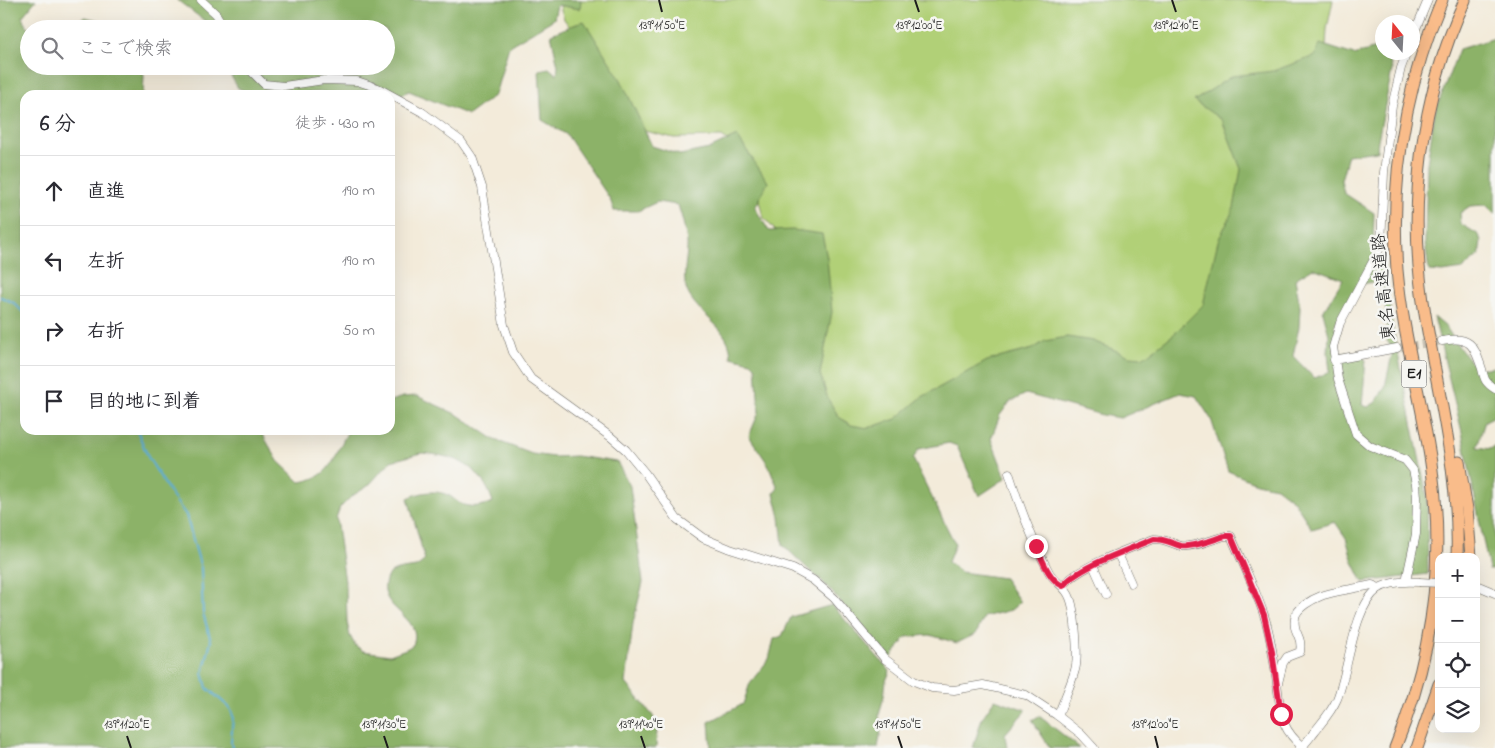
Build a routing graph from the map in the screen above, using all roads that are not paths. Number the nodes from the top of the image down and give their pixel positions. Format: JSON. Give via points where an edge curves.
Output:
{"nodes":[{"id":1,"x":201,"y":0,"type":"edge"},
{"id":2,"x":1428,"y":0,"type":"edge"},
{"id":3,"x":1442,"y":0,"type":"edge"},
{"id":4,"x":1465,"y":0,"type":"edge"},
{"id":5,"x":1420,"y":19,"type":"edge"},
{"id":6,"x":220,"y":20,"type":"edge"},
{"id":7,"x":1404,"y":60,"type":"edge"},
{"id":8,"x":256,"y":75,"type":"edge"},
{"id":9,"x":382,"y":90,"type":"edge"},
{"id":10,"x":395,"y":97,"type":"edge"},
{"id":11,"x":1442,"y":341,"type":"tunnel mouth"},
{"id":12,"x":1397,"y":348,"type":"tunnel mouth"},
{"id":13,"x":1334,"y":360,"type":"junction"},
{"id":14,"x":1495,"y":389,"type":"edge"},
{"id":15,"x":1443,"y":405,"type":"junction"},
{"id":16,"x":1009,"y":473,"type":"dead end"},
{"id":17,"x":1457,"y":553,"type":"edge"},
{"id":18,"x":1471,"y":553,"type":"edge"},
{"id":19,"x":1118,"y":554,"type":"junction"},
{"id":20,"x":1093,"y":565,"type":"junction"},
{"id":21,"x":1406,"y":581,"type":"junction"},
{"id":22,"x":1435,"y":582,"type":"edge"},
{"id":23,"x":1131,"y":584,"type":"dead end"},
{"id":24,"x":1063,"y":586,"type":"junction"},
{"id":25,"x":1480,"y":587,"type":"edge"},
{"id":26,"x":1379,"y":588,"type":"junction"},
{"id":27,"x":1494,"y":592,"type":"edge"},
{"id":28,"x":1106,"y":594,"type":"dead end"},
{"id":29,"x":1420,"y":672,"type":"junction"},
{"id":30,"x":1278,"y":684,"type":"junction"},
{"id":31,"x":1438,"y":688,"type":"edge"},
{"id":32,"x":1058,"y":716,"type":"junction"},
{"id":33,"x":1094,"y":748,"type":"edge"},
{"id":34,"x":1302,"y":748,"type":"edge"},
{"id":35,"x":1389,"y":748,"type":"edge"},
{"id":36,"x":1395,"y":748,"type":"edge"},
{"id":37,"x":1417,"y":748,"type":"edge"}],
"edges":[{"from":1,"to":6,"type":"street"},
{"from":2,"to":5,"type":"street"},
{"from":3,"to":29,"type":"highway","name":"東名高速道路","number":"E1","via":[[1422,49],[1406,107],[1396,207],[1400,295],[1432,470],[1436,514],[1435,595]]},
{"from":4,"to":15,"type":"highway","name":"東名高速道路","number":"E1","via":[[1449,37],[1433,89],[1421,148],[1418,186],[1421,291]]},
{"from":7,"to":13,"type":"street","via":[[1392,106],[1384,172],[1381,246],[1340,323],[1333,347]]},
{"from":8,"to":9,"type":"street","via":[[264,84],[284,86],[324,80],[357,81]]},
{"from":10,"to":32,"type":"street","via":[[422,112],[461,141],[472,157],[482,187],[504,325],[513,352],[531,379],[626,450],[677,519],[703,538],[813,580],[834,598],[885,659],[914,681],[932,688],[954,690],[983,685],[1026,695]]},
{"from":11,"to":14,"type":"street","via":[[1465,340],[1480,355],[1486,380]]},
{"from":12,"to":13,"type":"street"},
{"from":13,"to":21,"type":"street","via":[[1356,434],[1370,446],[1406,460],[1413,470],[1417,497],[1416,534]]},
{"from":15,"to":17,"type":"highway","name":"東名高速道路","number":"E1","via":[[1456,495]]},
{"from":15,"to":18,"type":"highway","via":[[1460,468]]},
{"from":16,"to":24,"type":"street","via":[[1036,546],[1051,575]]},
{"from":19,"to":20,"type":"street"},
{"from":19,"to":23,"type":"street"},
{"from":19,"to":30,"type":"street","via":[[1154,539],[1189,546],[1231,536],[1264,615]]},
{"from":20,"to":24,"type":"street"},
{"from":20,"to":28,"type":"street"},
{"from":21,"to":22,"type":"street","bridge":true},
{"from":21,"to":26,"type":"street"},
{"from":24,"to":32,"type":"street","via":[[1072,604],[1076,668]]},
{"from":25,"to":27,"type":"street"},
{"from":26,"to":30,"type":"street","via":[[1372,585],[1322,596],[1302,608],[1295,616],[1295,629],[1302,642],[1300,652],[1287,657]]},
{"from":26,"to":34,"type":"street","via":[[1362,609],[1336,700]]},
{"from":29,"to":35,"type":"highway"},
{"from":29,"to":36,"type":"highway","name":"東名高速道路","number":"E1"},
{"from":30,"to":34,"type":"street","via":[[1286,728]]},
{"from":31,"to":37,"type":"highway"},
{"from":32,"to":33,"type":"street"}]}
